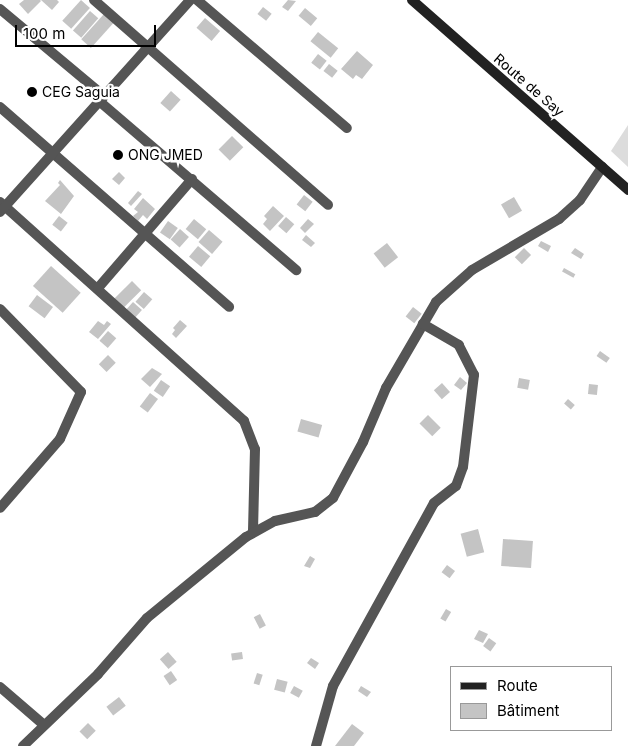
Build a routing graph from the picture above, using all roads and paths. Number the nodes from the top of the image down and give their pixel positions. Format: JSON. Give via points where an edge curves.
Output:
{"nodes":[{"id":1,"x":94,"y":0,"type":"edge"},
{"id":2,"x":190,"y":0,"type":"edge"},
{"id":3,"x":198,"y":0,"type":"edge"},
{"id":4,"x":412,"y":0,"type":"edge"},
{"id":5,"x":0,"y":9,"type":"edge"},
{"id":6,"x":148,"y":47,"type":"junction"},
{"id":7,"x":102,"y":98,"type":"junction"},
{"id":8,"x":0,"y":107,"type":"edge"},
{"id":9,"x":347,"y":128,"type":"dead end"},
{"id":10,"x":54,"y":151,"type":"junction"},
{"id":11,"x":602,"y":167,"type":"junction"},
{"id":12,"x":192,"y":179,"type":"junction"},
{"id":13,"x":628,"y":190,"type":"edge"},
{"id":14,"x":2,"y":206,"type":"edge"},
{"id":15,"x":328,"y":206,"type":"dead end"},
{"id":16,"x":146,"y":233,"type":"junction"},
{"id":17,"x":296,"y":270,"type":"dead end"},
{"id":18,"x":98,"y":288,"type":"junction"},
{"id":19,"x":230,"y":308,"type":"dead end"},
{"id":20,"x":0,"y":309,"type":"edge"},
{"id":21,"x":423,"y":324,"type":"junction"},
{"id":22,"x":0,"y":508,"type":"edge"},
{"id":23,"x":253,"y":532,"type":"junction"},
{"id":24,"x":0,"y":687,"type":"edge"},
{"id":25,"x":44,"y":726,"type":"junction"},
{"id":26,"x":23,"y":746,"type":"edge"},
{"id":27,"x":316,"y":746,"type":"edge"}],
"edges":[{"from":1,"to":6,"type":"street"},
{"from":2,"to":6,"type":"street"},
{"from":3,"to":9,"type":"street"},
{"from":4,"to":11,"type":"main road","name":"Route de Say"},
{"from":5,"to":7,"type":"street"},
{"from":6,"to":7,"type":"street"},
{"from":6,"to":15,"type":"street"},
{"from":7,"to":10,"type":"street"},
{"from":7,"to":12,"type":"street"},
{"from":8,"to":10,"type":"street"},
{"from":10,"to":14,"type":"street"},
{"from":10,"to":16,"type":"street"},
{"from":11,"to":13,"type":"main road","name":"Route de Say"},
{"from":11,"to":21,"type":"street","via":[[580,200],[559,219],[472,270],[436,302]]},
{"from":12,"to":16,"type":"street"},
{"from":12,"to":17,"type":"street"},
{"from":14,"to":18,"type":"street"},
{"from":16,"to":18,"type":"street"},
{"from":16,"to":19,"type":"street"},
{"from":18,"to":23,"type":"street","via":[[244,421],[255,449]]},
{"from":20,"to":22,"type":"street","via":[[81,392],[60,439]]},
{"from":21,"to":23,"type":"street","via":[[386,388],[363,442],[333,498],[315,512],[275,521]]},
{"from":21,"to":27,"type":"street","via":[[459,345],[474,375],[463,467],[456,486],[434,504],[333,686]]},
{"from":23,"to":25,"type":"street","via":[[147,618],[98,674]]},
{"from":24,"to":25,"type":"street"},
{"from":25,"to":26,"type":"street"}]}
